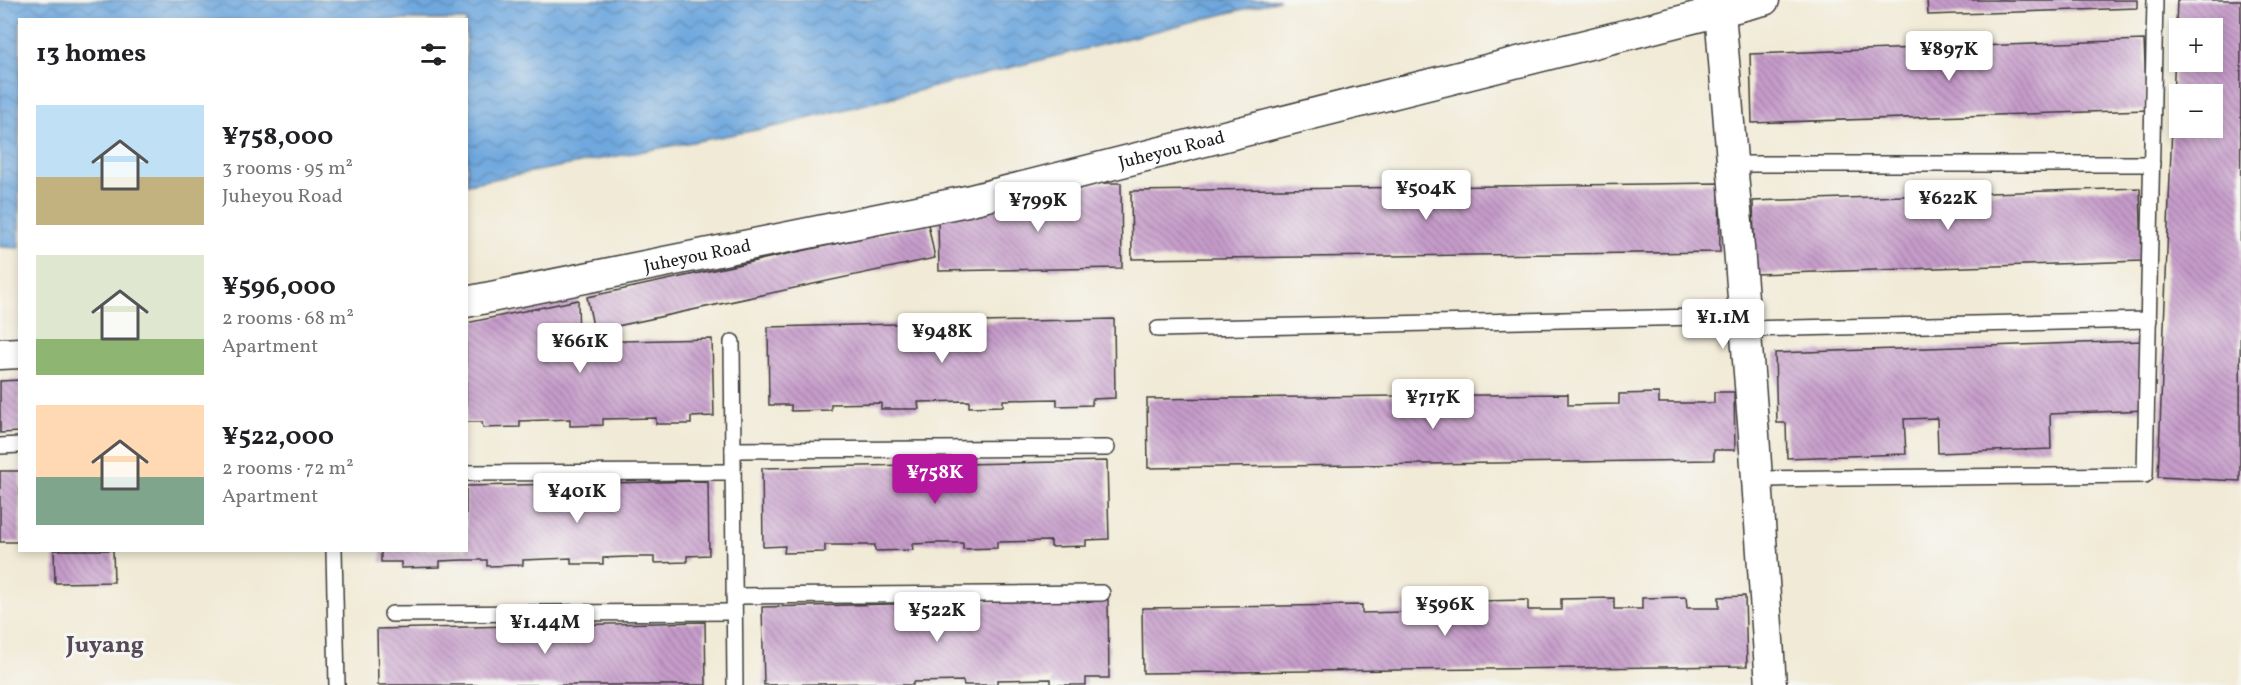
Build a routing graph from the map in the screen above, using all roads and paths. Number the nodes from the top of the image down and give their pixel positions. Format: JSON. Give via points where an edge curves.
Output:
{"nodes":[{"id":1,"x":1764,"y":0,"type":"edge"},
{"id":2,"x":2156,"y":0,"type":"edge"},
{"id":3,"x":1720,"y":12,"type":"junction"},
{"id":4,"x":1732,"y":164,"type":"junction"},
{"id":5,"x":2152,"y":164,"type":"junction"},
{"id":6,"x":468,"y":302,"type":"edge"},
{"id":7,"x":2149,"y":320,"type":"junction"},
{"id":8,"x":1745,"y":322,"type":"junction"},
{"id":9,"x":1158,"y":329,"type":"dead end"},
{"id":10,"x":732,"y":342,"type":"dead end"},
{"id":11,"x":18,"y":353,"type":"edge"},
{"id":12,"x":0,"y":354,"type":"edge"},
{"id":13,"x":18,"y":445,"type":"edge"},
{"id":14,"x":0,"y":446,"type":"edge"},
{"id":15,"x":1107,"y":448,"type":"dead end"},
{"id":16,"x":733,"y":450,"type":"junction"},
{"id":17,"x":733,"y":472,"type":"junction"},
{"id":18,"x":468,"y":473,"type":"edge"},
{"id":19,"x":1757,"y":479,"type":"junction"},
{"id":20,"x":334,"y":552,"type":"edge"},
{"id":21,"x":1102,"y":593,"type":"dead end"},
{"id":22,"x":734,"y":596,"type":"junction"},
{"id":23,"x":734,"y":612,"type":"junction"},
{"id":24,"x":392,"y":614,"type":"dead end"},
{"id":25,"x":337,"y":685,"type":"edge"},
{"id":26,"x":735,"y":685,"type":"edge"},
{"id":27,"x":1771,"y":685,"type":"edge"}],
"edges":[{"from":1,"to":3,"type":"street","name":"Juheyou Road"},
{"from":2,"to":5,"type":"lane"},
{"from":3,"to":4,"type":"street"},
{"from":3,"to":6,"type":"street","name":"Juheyou Road","via":[[968,201]]},
{"from":4,"to":5,"type":"lane"},
{"from":4,"to":8,"type":"street"},
{"from":5,"to":7,"type":"lane"},
{"from":7,"to":8,"type":"lane"},
{"from":7,"to":19,"type":"lane","via":[[2145,475]]},
{"from":8,"to":9,"type":"lane"},
{"from":8,"to":19,"type":"street"},
{"from":10,"to":16,"type":"lane"},
{"from":11,"to":12,"type":"street"},
{"from":13,"to":14,"type":"lane"},
{"from":15,"to":16,"type":"lane"},
{"from":16,"to":17,"type":"lane"},
{"from":17,"to":18,"type":"lane"},
{"from":17,"to":22,"type":"lane"},
{"from":19,"to":27,"type":"street"},
{"from":20,"to":25,"type":"lane"},
{"from":21,"to":22,"type":"lane"},
{"from":22,"to":23,"type":"lane"},
{"from":23,"to":24,"type":"lane"},
{"from":23,"to":26,"type":"lane"}]}
